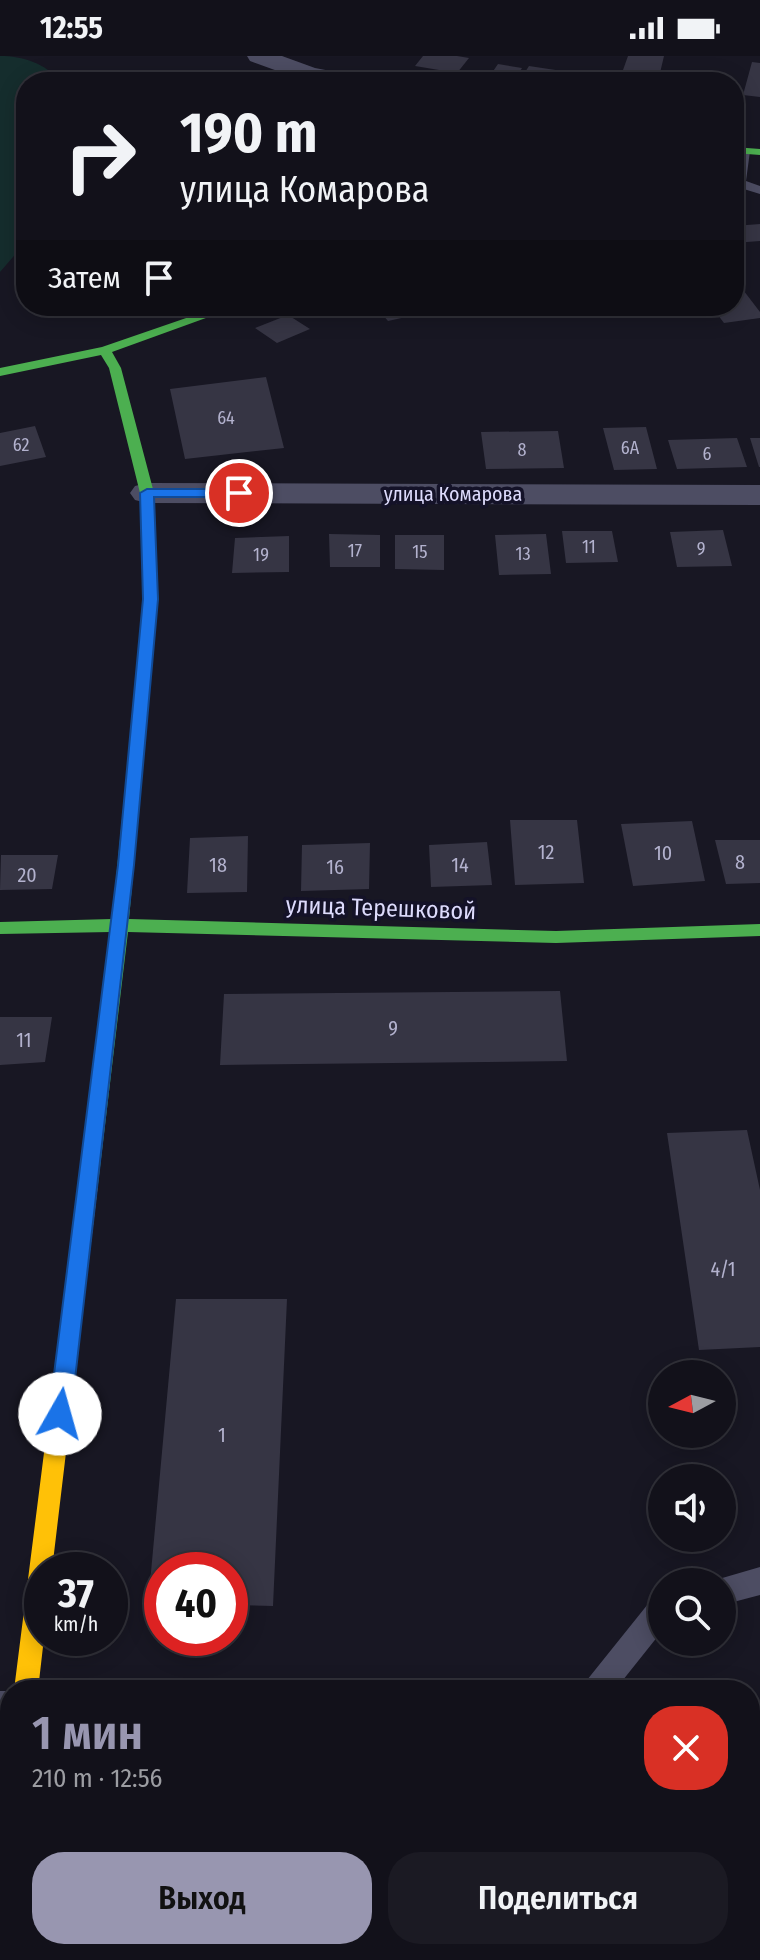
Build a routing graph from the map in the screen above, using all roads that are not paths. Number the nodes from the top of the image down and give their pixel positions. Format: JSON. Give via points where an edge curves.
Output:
{"nodes":[{"id":1,"x":259,"y":56,"type":"edge"},
{"id":2,"x":302,"y":72,"type":"edge"},
{"id":3,"x":204,"y":316,"type":"edge"},
{"id":4,"x":105,"y":350,"type":"junction"},
{"id":5,"x":0,"y":372,"type":"edge"},
{"id":6,"x":147,"y":493,"type":"junction"},
{"id":7,"x":760,"y":495,"type":"edge"},
{"id":8,"x":120,"y":925,"type":"junction"},
{"id":9,"x":0,"y":928,"type":"edge"},
{"id":10,"x":760,"y":930,"type":"edge"},
{"id":11,"x":760,"y":1581,"type":"edge"},
{"id":12,"x":736,"y":1587,"type":"edge"},
{"id":13,"x":648,"y":1626,"type":"edge"},
{"id":14,"x":27,"y":1680,"type":"edge"},
{"id":15,"x":605,"y":1680,"type":"edge"}],
"edges":[{"from":1,"to":2,"type":"street"},
{"from":3,"to":4,"type":"street"},
{"from":4,"to":5,"type":"street"},
{"from":4,"to":6,"type":"street","via":[[115,368]]},
{"from":6,"to":7,"type":"street","name":"улица Комарова"},
{"from":6,"to":8,"type":"street","via":[[151,599]]},
{"from":8,"to":9,"type":"street","name":"улица Терешковой"},
{"from":8,"to":10,"type":"street","name":"улица Терешковой","via":[[556,937]]},
{"from":8,"to":14,"type":"street"},
{"from":11,"to":12,"type":"lane"},
{"from":13,"to":15,"type":"lane"}]}
